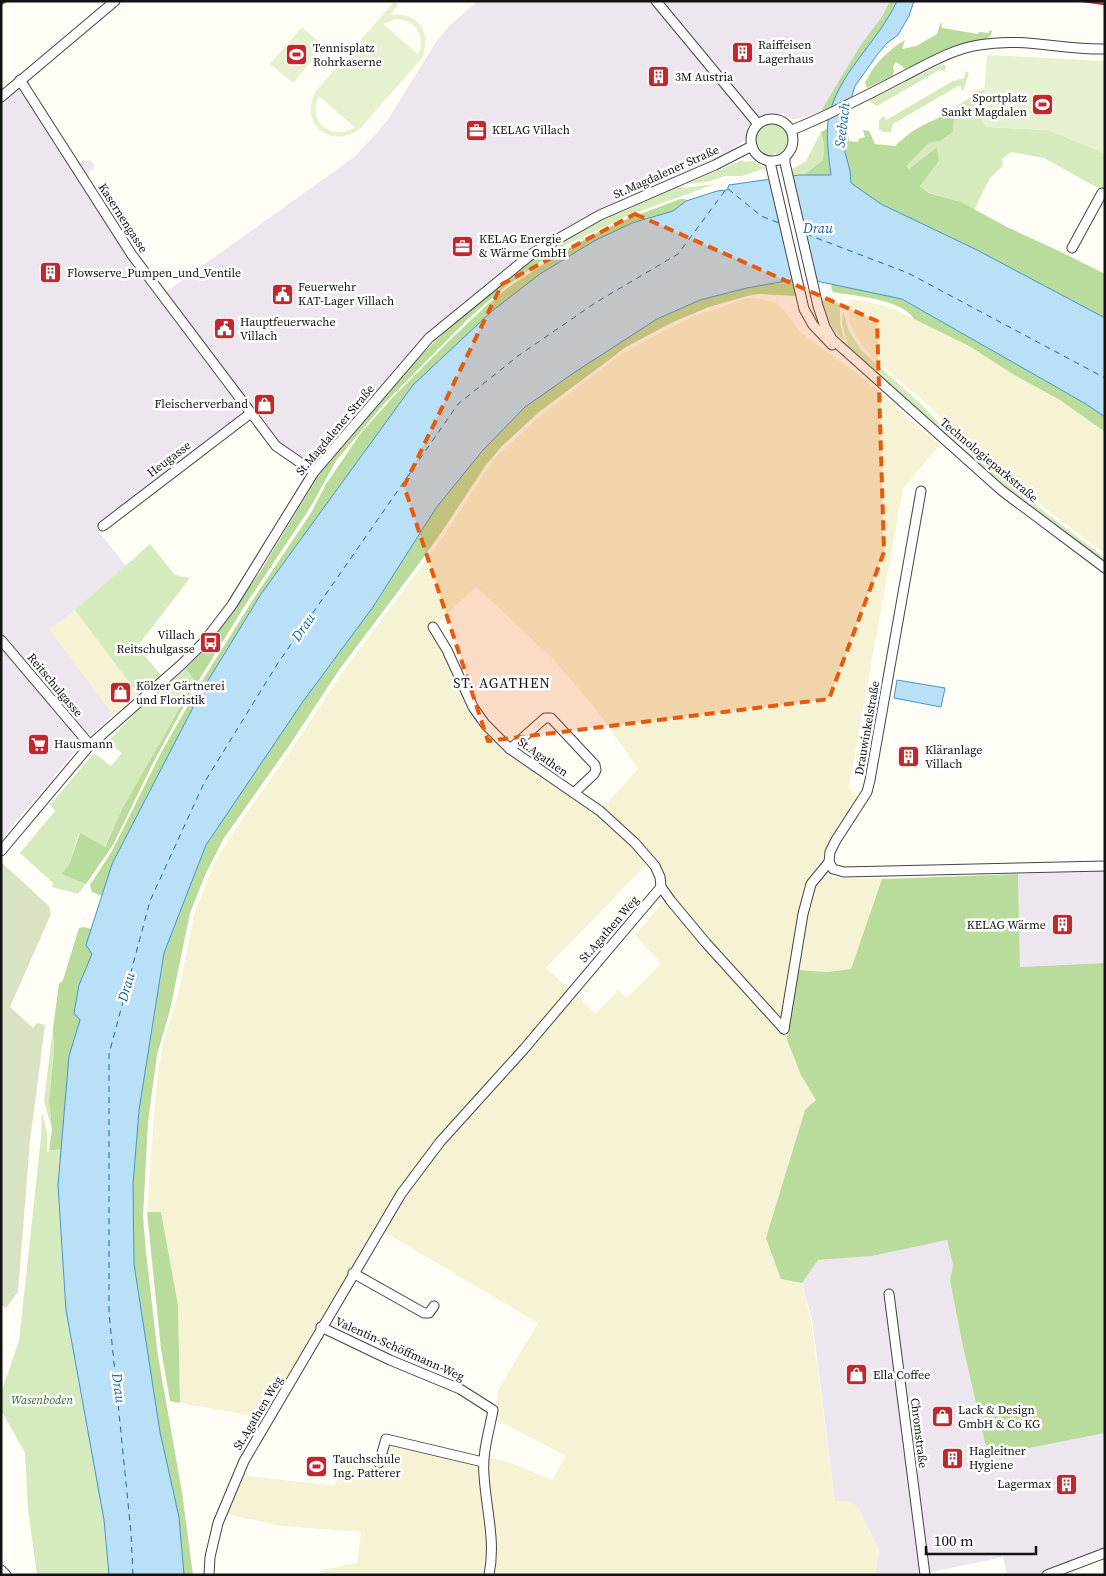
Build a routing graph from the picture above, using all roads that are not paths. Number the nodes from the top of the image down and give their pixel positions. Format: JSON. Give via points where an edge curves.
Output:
{"nodes":[{"id":1,"x":115,"y":1,"type":"edge"},
{"id":2,"x":656,"y":1,"type":"edge"},
{"id":3,"x":1105,"y":48,"type":"edge"},
{"id":4,"x":20,"y":80,"type":"junction"},
{"id":5,"x":1,"y":97,"type":"edge"},
{"id":6,"x":758,"y":124,"type":"junction"},
{"id":7,"x":792,"y":130,"type":"junction"},
{"id":8,"x":752,"y":146,"type":"junction"},
{"id":9,"x":785,"y":160,"type":"junction"},
{"id":10,"x":771,"y":164,"type":"junction"},
{"id":11,"x":1105,"y":195,"type":"edge"},
{"id":12,"x":1072,"y":248,"type":"dead end"},
{"id":13,"x":862,"y":366,"type":"junction"},
{"id":14,"x":251,"y":413,"type":"junction"},
{"id":15,"x":314,"y":472,"type":"junction"},
{"id":16,"x":921,"y":491,"type":"dead end"},
{"id":17,"x":103,"y":526,"type":"dead end"},
{"id":18,"x":1105,"y":568,"type":"edge"},
{"id":19,"x":433,"y":627,"type":"dead end"},
{"id":20,"x":1,"y":640,"type":"edge"},
{"id":21,"x":90,"y":745,"type":"junction"},
{"id":22,"x":510,"y":748,"type":"junction"},
{"id":23,"x":575,"y":792,"type":"junction"},
{"id":24,"x":1,"y":851,"type":"edge"},
{"id":25,"x":829,"y":862,"type":"junction"},
{"id":26,"x":1105,"y":866,"type":"edge"},
{"id":27,"x":662,"y":887,"type":"junction"},
{"id":28,"x":353,"y":1273,"type":"junction"},
{"id":29,"x":889,"y":1294,"type":"dead end"},
{"id":30,"x":434,"y":1306,"type":"dead end"},
{"id":31,"x":321,"y":1328,"type":"junction"},
{"id":32,"x":484,"y":1462,"type":"junction"},
{"id":33,"x":379,"y":1463,"type":"dead end"},
{"id":34,"x":1105,"y":1553,"type":"edge"},
{"id":35,"x":1,"y":1570,"type":"edge"},
{"id":36,"x":6,"y":1575,"type":"edge"},
{"id":37,"x":209,"y":1575,"type":"edge"},
{"id":38,"x":489,"y":1575,"type":"edge"},
{"id":39,"x":925,"y":1575,"type":"edge"},
{"id":40,"x":1047,"y":1575,"type":"edge"}],
"edges":[{"from":1,"to":4,"type":"street"},
{"from":2,"to":6,"type":"street"},
{"from":3,"to":7,"type":"street","via":[[1078,49],[1010,41],[977,45],[941,58]]},
{"from":4,"to":5,"type":"street"},
{"from":4,"to":14,"type":"street","name":"Kasernengasse","via":[[132,255]]},
{"from":6,"to":7,"type":"street","via":[[770,118],[780,120]]},
{"from":6,"to":8,"type":"street","via":[[751,137]]},
{"from":7,"to":9,"type":"street","via":[[794,144]]},
{"from":8,"to":10,"type":"street","via":[[757,155]]},
{"from":8,"to":15,"type":"street","name":"St.Magdalener Straße","via":[[600,215],[529,255],[429,338]]},
{"from":9,"to":10,"type":"street"},
{"from":9,"to":13,"type":"street","name":"Technologieparkstraße","via":[[818,306],[830,335]]},
{"from":10,"to":13,"type":"street","name":"Technologieparkstraße","via":[[804,309],[823,337]]},
{"from":11,"to":12,"type":"street","via":[[1102,193]]},
{"from":13,"to":18,"type":"street","name":"Technologieparkstraße","via":[[1001,490]]},
{"from":14,"to":15,"type":"street","name":"Kasernengasse","via":[[279,450]]},
{"from":14,"to":17,"type":"street","name":"Heugasse"},
{"from":15,"to":21,"type":"street","name":"St.Magdalener Straße","via":[[232,605],[202,643]]},
{"from":16,"to":25,"type":"street","name":"Drauwinkelstraße","via":[[870,780],[867,792],[836,840]]},
{"from":19,"to":22,"type":"street","name":"St.Agathen","via":[[454,662],[473,707]]},
{"from":20,"to":21,"type":"street","name":"Reitschulgasse"},
{"from":21,"to":24,"type":"street","name":"St.Magdalener Straße"},
{"from":22,"to":23,"type":"street","name":"St.Agathen"},
{"from":22,"to":23,"type":"street","via":[[545,718],[551,718],[595,765],[594,774]]},
{"from":23,"to":27,"type":"street","name":"St.Agathen","via":[[635,843],[655,866]]},
{"from":25,"to":26,"type":"street","via":[[834,869],[844,872]]},
{"from":25,"to":27,"type":"street","via":[[811,884],[784,1029],[706,943]]},
{"from":27,"to":28,"type":"street","name":"St.Agathen Weg","via":[[440,1142],[401,1194]]},
{"from":28,"to":30,"type":"street","via":[[424,1313],[429,1313]]},
{"from":28,"to":31,"type":"street","name":"St.Agathen Weg"},
{"from":29,"to":39,"type":"street","name":"Chromstraße"},
{"from":31,"to":32,"type":"street","name":"Valentin-Schöffmann-Weg","via":[[460,1389],[493,1410]]},
{"from":31,"to":37,"type":"street","name":"St.Agathen Weg","via":[[234,1482],[218,1523]]},
{"from":32,"to":33,"type":"street","via":[[386,1439]]},
{"from":32,"to":38,"type":"street","via":[[492,1543]]},
{"from":34,"to":40,"type":"street"},
{"from":35,"to":36,"type":"street"}]}
